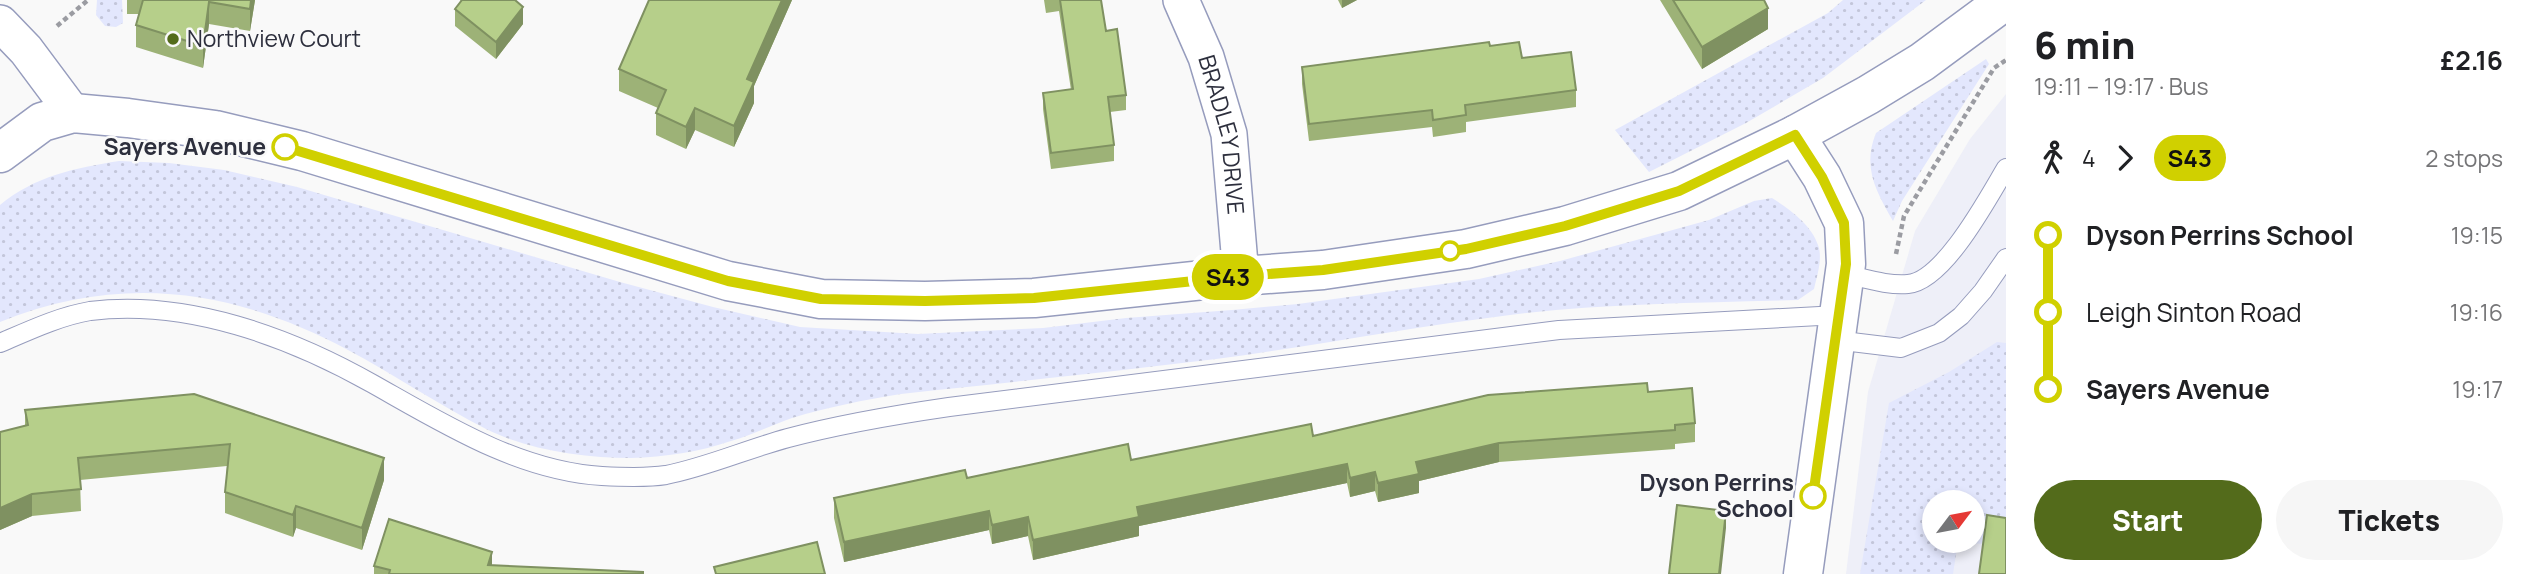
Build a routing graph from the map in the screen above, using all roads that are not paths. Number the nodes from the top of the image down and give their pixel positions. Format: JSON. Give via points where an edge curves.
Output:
{"nodes":[{"id":1,"x":1181,"y":0,"type":"edge"},
{"id":2,"x":2006,"y":0,"type":"edge"},
{"id":3,"x":0,"y":23,"type":"edge"},
{"id":4,"x":73,"y":113,"type":"junction"},
{"id":5,"x":1795,"y":135,"type":"junction"},
{"id":6,"x":0,"y":153,"type":"edge"},
{"id":7,"x":2006,"y":168,"type":"edge"},
{"id":8,"x":2006,"y":258,"type":"edge"},
{"id":9,"x":1844,"y":274,"type":"junction"},
{"id":10,"x":1241,"y":276,"type":"junction"},
{"id":11,"x":1837,"y":328,"type":"junction"},
{"id":12,"x":0,"y":343,"type":"edge"},
{"id":13,"x":1803,"y":574,"type":"edge"}],
"edges":[{"from":1,"to":10,"type":"street","name":"BRADLEY DRIVE","via":[[1206,57],[1229,134]]},
{"from":2,"to":5,"type":"main road","via":[[1922,62]]},
{"from":3,"to":4,"type":"street"},
{"from":4,"to":6,"type":"main road","via":[[42,122]]},
{"from":4,"to":10,"type":"main road","via":[[215,130],[302,151],[728,281],[821,299],[1034,298]]},
{"from":5,"to":9,"type":"main road","via":[[1844,223]]},
{"from":5,"to":10,"type":"main road","via":[[1679,191],[1565,226],[1440,253]]},
{"from":7,"to":9,"type":"lane","via":[[1945,262],[1924,279],[1908,284]]},
{"from":8,"to":11,"type":"lane","via":[[1961,316],[1939,333],[1901,348]]},
{"from":9,"to":11,"type":"main road"},
{"from":11,"to":12,"type":"lane","via":[[1559,330],[949,407],[851,422],[664,475],[602,476],[549,468],[485,444],[319,356],[195,315],[142,309],[88,312]]},
{"from":11,"to":13,"type":"main road"}]}
